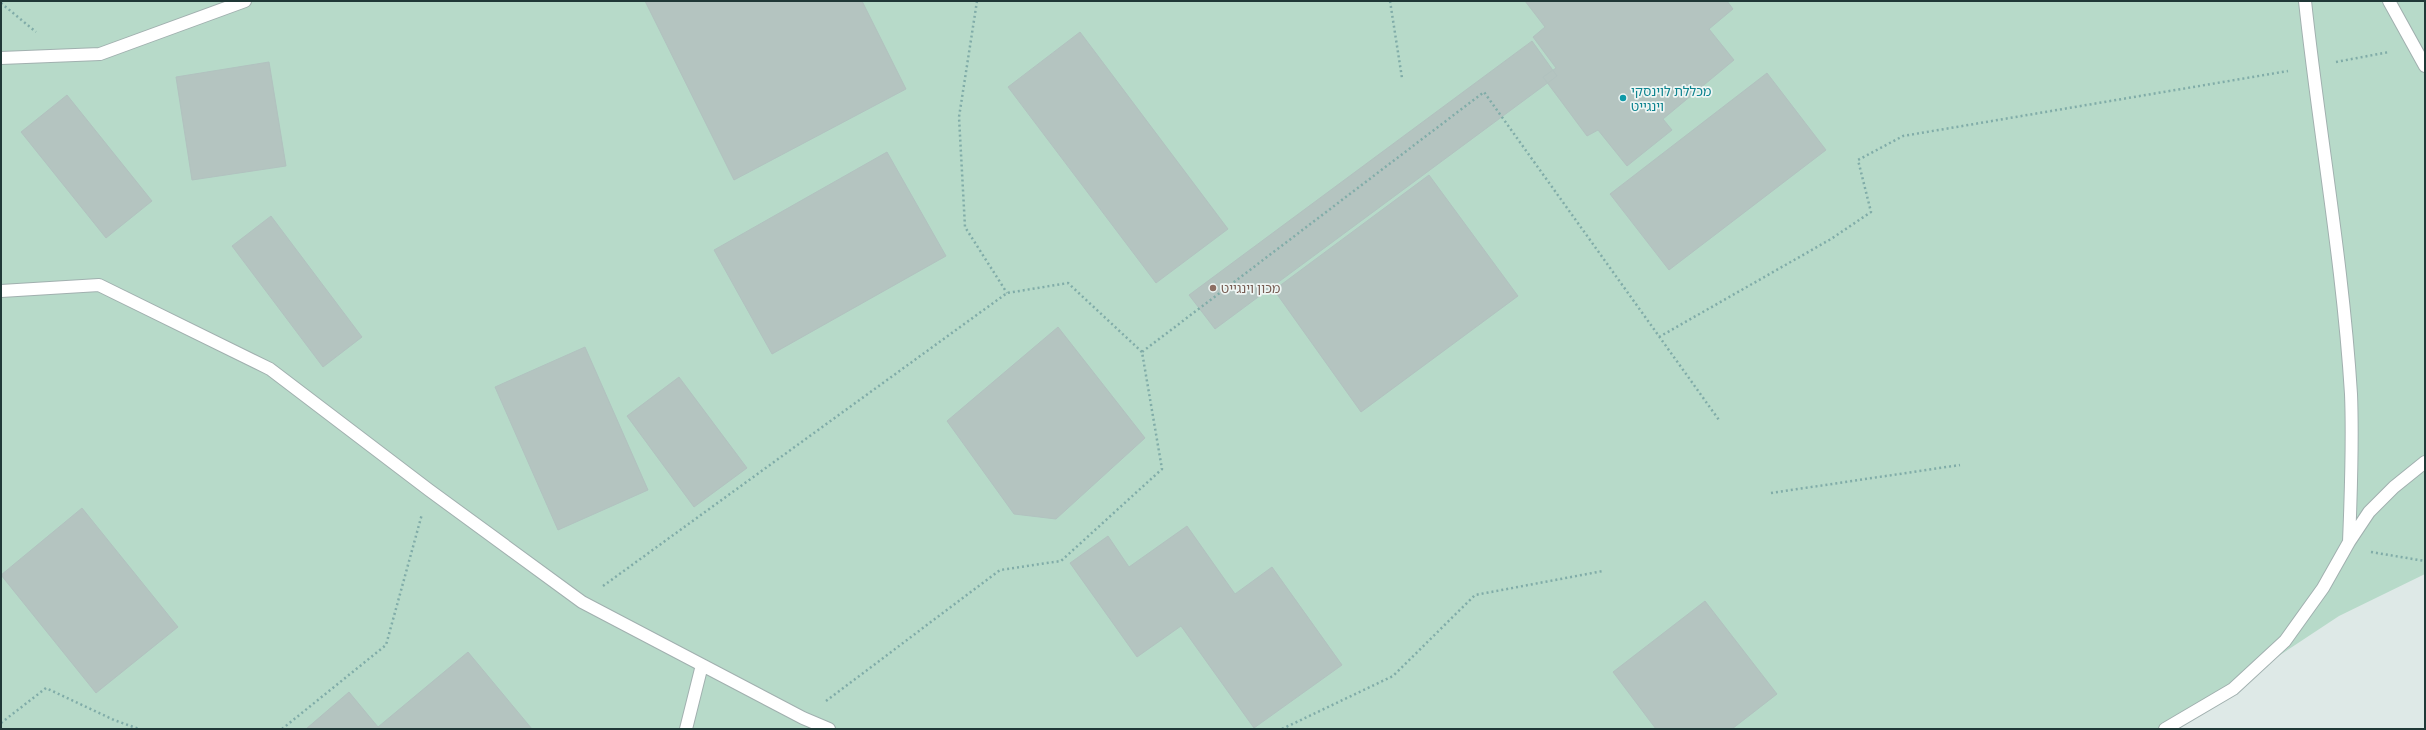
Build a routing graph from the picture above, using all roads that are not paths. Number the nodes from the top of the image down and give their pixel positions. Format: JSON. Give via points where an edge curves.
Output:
{"nodes":[{"id":1,"x":245,"y":1,"type":"edge"},
{"id":2,"x":2305,"y":1,"type":"edge"},
{"id":3,"x":2389,"y":1,"type":"edge"},
{"id":4,"x":1,"y":58,"type":"edge"},
{"id":5,"x":2425,"y":66,"type":"edge"},
{"id":6,"x":1,"y":291,"type":"edge"},
{"id":7,"x":2425,"y":462,"type":"edge"},
{"id":8,"x":2349,"y":542,"type":"junction"},
{"id":9,"x":702,"y":665,"type":"junction"},
{"id":10,"x":686,"y":729,"type":"edge"},
{"id":11,"x":829,"y":729,"type":"edge"},
{"id":12,"x":2165,"y":729,"type":"edge"}],
"edges":[{"from":1,"to":4,"type":"lane","via":[[100,54]]},
{"from":2,"to":8,"type":"lane","via":[[2343,302],[2350,394],[2352,474]]},
{"from":3,"to":5,"type":"lane"},
{"from":6,"to":9,"type":"lane","via":[[99,285],[270,369],[582,602]]},
{"from":7,"to":8,"type":"lane","via":[[2369,512]]},
{"from":8,"to":12,"type":"lane","via":[[2323,588],[2285,641],[2233,689]]},
{"from":9,"to":10,"type":"lane"},
{"from":9,"to":11,"type":"lane"}]}
